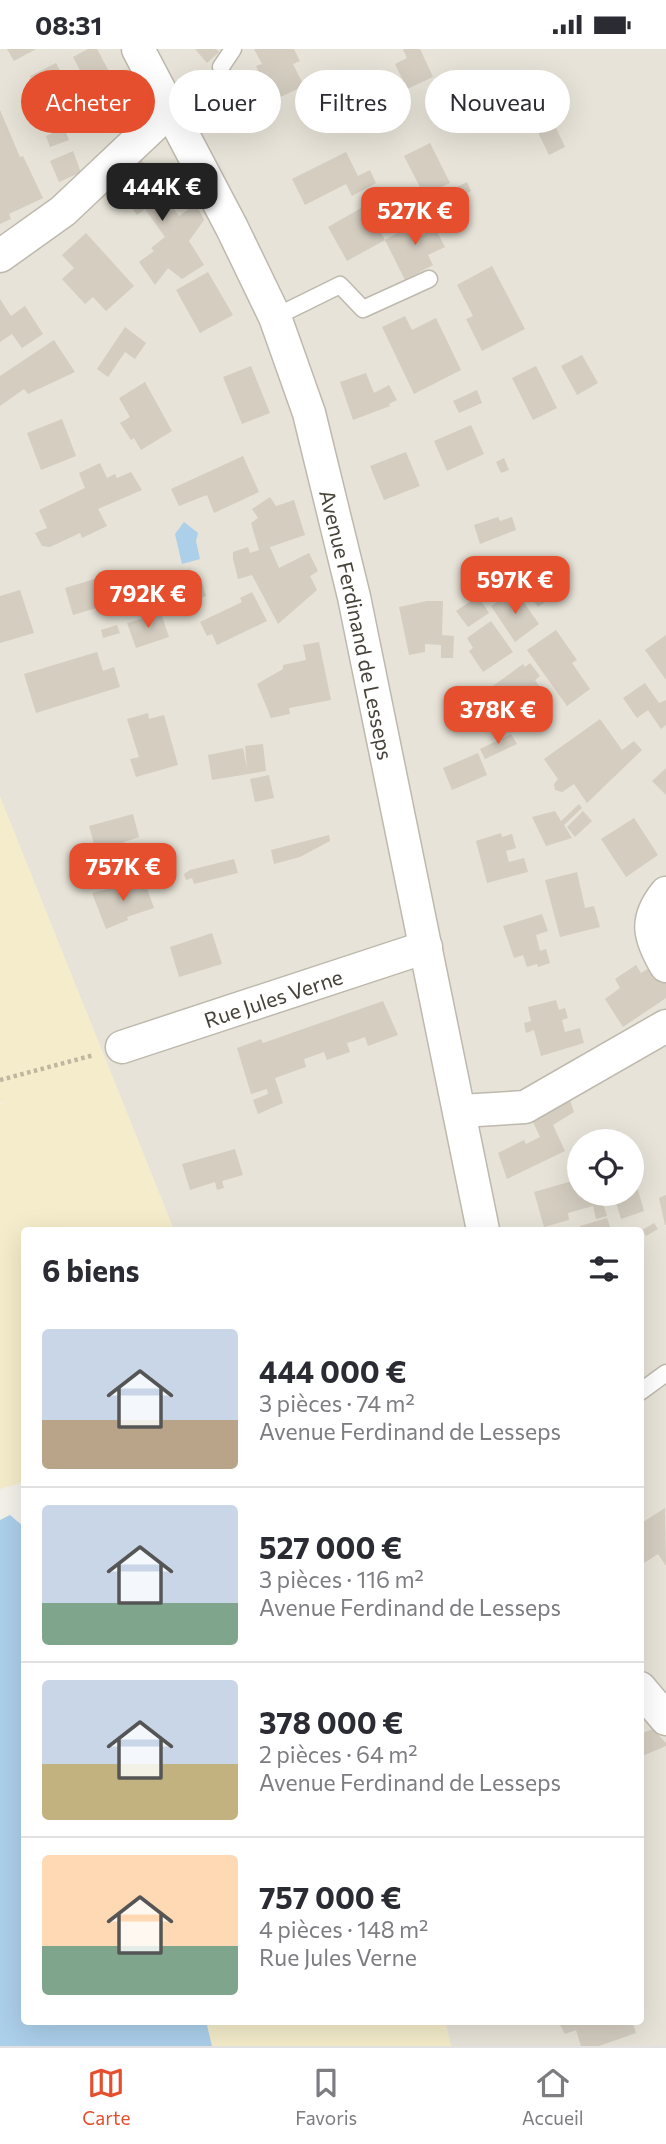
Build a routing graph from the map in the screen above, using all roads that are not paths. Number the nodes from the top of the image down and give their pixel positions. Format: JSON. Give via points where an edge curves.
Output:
{"nodes":[{"id":1,"x":138,"y":49,"type":"edge"},
{"id":2,"x":233,"y":49,"type":"edge"},
{"id":3,"x":221,"y":67,"type":"dead end"},
{"id":4,"x":169,"y":108,"type":"edge"},
{"id":5,"x":169,"y":111,"type":"edge"},
{"id":6,"x":182,"y":133,"type":"edge"},
{"id":7,"x":0,"y":256,"type":"edge"},
{"id":8,"x":429,"y":279,"type":"dead end"},
{"id":9,"x":275,"y":317,"type":"junction"},
{"id":10,"x":666,"y":893,"type":"edge"},
{"id":11,"x":426,"y":947,"type":"junction"},
{"id":12,"x":666,"y":966,"type":"edge"},
{"id":13,"x":666,"y":1026,"type":"edge"},
{"id":14,"x":122,"y":1047,"type":"road end"},
{"id":15,"x":461,"y":1111,"type":"junction"},
{"id":16,"x":482,"y":1227,"type":"edge"},
{"id":17,"x":666,"y":1373,"type":"edge"},
{"id":18,"x":644,"y":1389,"type":"edge"},
{"id":19,"x":644,"y":1693,"type":"edge"},
{"id":20,"x":666,"y":1719,"type":"edge"}],
"edges":[{"from":1,"to":4,"type":"street","name":"Avenue Ferdinand de Lesseps"},
{"from":2,"to":3,"type":"lane"},
{"from":5,"to":7,"type":"street","via":[[63,211]]},
{"from":6,"to":9,"type":"street","name":"Avenue Ferdinand de Lesseps"},
{"from":8,"to":9,"type":"lane","via":[[363,309],[340,285]]},
{"from":9,"to":11,"type":"street","name":"Avenue Ferdinand de Lesseps","via":[[309,413],[349,569]]},
{"from":10,"to":12,"type":"street","via":[[654,907],[650,925],[655,948]]},
{"from":11,"to":14,"type":"street","name":"Rue Jules Verne"},
{"from":11,"to":15,"type":"street","name":"Avenue Ferdinand de Lesseps"},
{"from":13,"to":15,"type":"street","via":[[525,1107]]},
{"from":15,"to":16,"type":"street","name":"Avenue Ferdinand de Lesseps"},
{"from":17,"to":18,"type":"lane"},
{"from":19,"to":20,"type":"street"}]}
